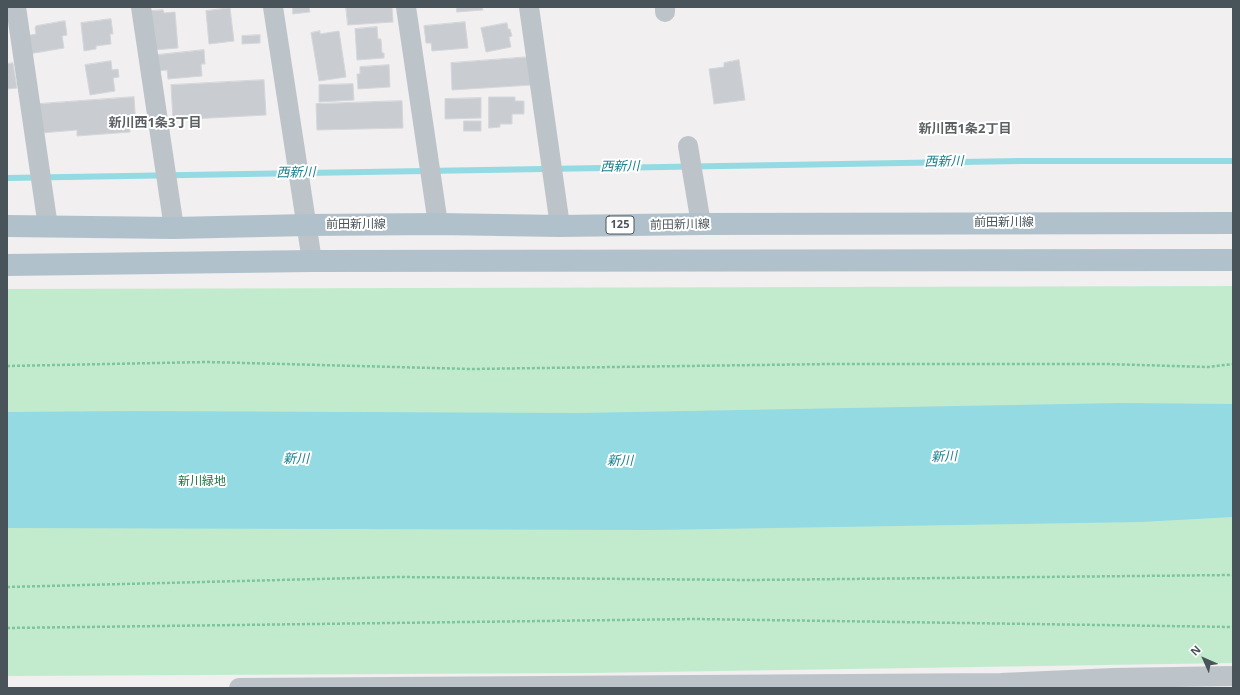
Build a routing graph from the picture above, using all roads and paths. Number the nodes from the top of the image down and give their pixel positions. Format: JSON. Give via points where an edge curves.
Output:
{"nodes":[{"id":1,"x":16,"y":7,"type":"edge"},
{"id":2,"x":141,"y":7,"type":"edge"},
{"id":3,"x":273,"y":7,"type":"edge"},
{"id":4,"x":406,"y":7,"type":"edge"},
{"id":5,"x":528,"y":7,"type":"edge"},
{"id":6,"x":688,"y":146,"type":"dead end"},
{"id":7,"x":1233,"y":223,"type":"edge"},
{"id":8,"x":438,"y":224,"type":"junction"},
{"id":9,"x":701,"y":224,"type":"junction"},
{"id":10,"x":307,"y":225,"type":"junction"},
{"id":11,"x":7,"y":226,"type":"edge"},
{"id":12,"x":48,"y":226,"type":"junction"},
{"id":13,"x":560,"y":226,"type":"junction"},
{"id":14,"x":174,"y":228,"type":"junction"},
{"id":15,"x":1233,"y":260,"type":"edge"},
{"id":16,"x":312,"y":261,"type":"junction"},
{"id":17,"x":7,"y":265,"type":"edge"},
{"id":18,"x":1233,"y":364,"type":"edge"},
{"id":19,"x":7,"y":366,"type":"edge"},
{"id":20,"x":1233,"y":575,"type":"edge"},
{"id":21,"x":7,"y":587,"type":"edge"},
{"id":22,"x":1233,"y":627,"type":"edge"},
{"id":23,"x":7,"y":628,"type":"edge"},
{"id":24,"x":1228,"y":680,"type":"edge"},
{"id":25,"x":1114,"y":683,"type":"edge"},
{"id":26,"x":775,"y":686,"type":"edge"},
{"id":27,"x":893,"y":686,"type":"edge"},
{"id":28,"x":1001,"y":686,"type":"edge"},
{"id":29,"x":534,"y":687,"type":"edge"},
{"id":30,"x":658,"y":687,"type":"edge"},
{"id":31,"x":239,"y":688,"type":"edge"},
{"id":32,"x":412,"y":688,"type":"edge"}],
"edges":[{"from":1,"to":12,"type":"street"},
{"from":2,"to":14,"type":"street"},
{"from":3,"to":10,"type":"street"},
{"from":4,"to":8,"type":"street"},
{"from":5,"to":13,"type":"street"},
{"from":6,"to":9,"type":"street"},
{"from":7,"to":9,"type":"main road","name":"前田新川線","number":"125"},
{"from":8,"to":10,"type":"main road","name":"前田新川線","number":"125"},
{"from":8,"to":13,"type":"main road","name":"前田新川線","number":"125"},
{"from":9,"to":13,"type":"main road","name":"前田新川線","number":"125"},
{"from":10,"to":14,"type":"main road","name":"前田新川線","number":"125"},
{"from":10,"to":16,"type":"street"},
{"from":11,"to":12,"type":"main road","name":"前田新川線","number":"125"},
{"from":12,"to":14,"type":"main road","name":"前田新川線","number":"125"},
{"from":15,"to":16,"type":"main road"},
{"from":16,"to":17,"type":"main road"},
{"from":18,"to":19,"type":"path","via":[[1208,367],[1106,364],[830,364],[471,368],[208,362]]},
{"from":20,"to":21,"type":"path","via":[[758,580],[396,577]]},
{"from":22,"to":23,"type":"path","via":[[696,619]]},
{"from":24,"to":25,"type":"street"},
{"from":25,"to":28,"type":"street"},
{"from":26,"to":27,"type":"street"},
{"from":26,"to":30,"type":"street"},
{"from":27,"to":28,"type":"street"},
{"from":29,"to":30,"type":"street"},
{"from":29,"to":32,"type":"street"},
{"from":31,"to":32,"type":"street"}]}
